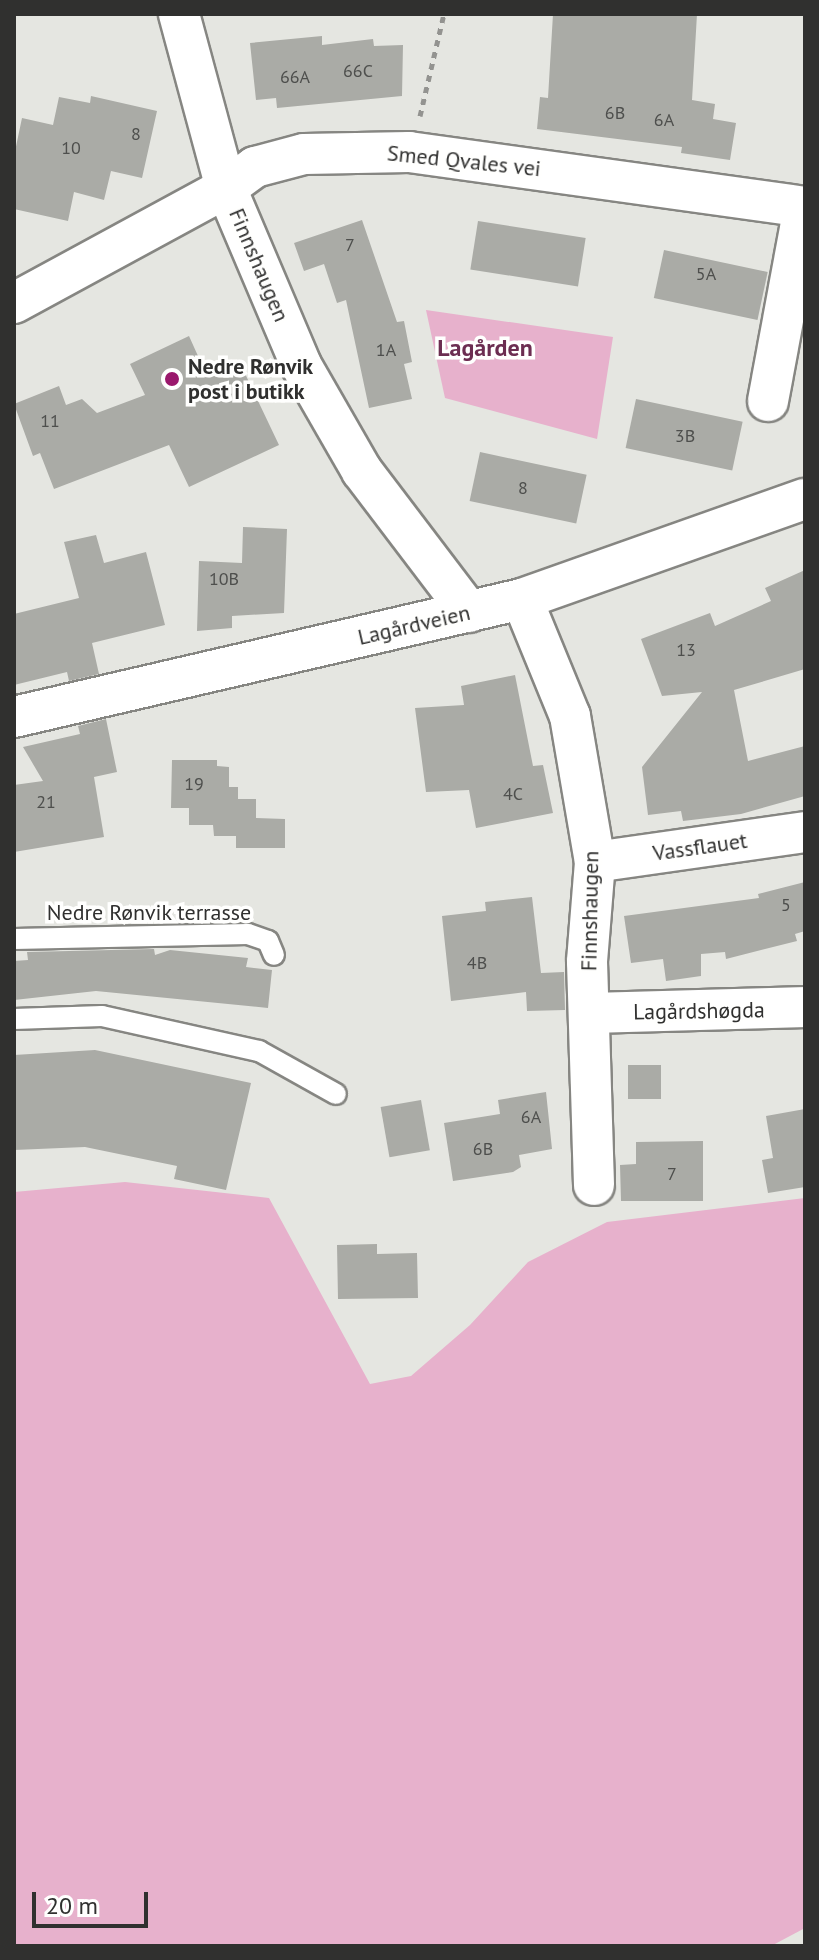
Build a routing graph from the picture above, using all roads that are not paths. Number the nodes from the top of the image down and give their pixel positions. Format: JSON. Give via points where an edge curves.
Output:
{"nodes":[{"id":1,"x":179,"y":14,"type":"edge"},
{"id":2,"x":226,"y":188,"type":"junction"},
{"id":3,"x":805,"y":207,"type":"edge"},
{"id":4,"x":14,"y":303,"type":"edge"},
{"id":5,"x":768,"y":401,"type":"dead end"},
{"id":6,"x":805,"y":499,"type":"edge"},
{"id":7,"x":522,"y":599,"type":"junction"},
{"id":8,"x":469,"y":612,"type":"junction"},
{"id":9,"x":14,"y":717,"type":"edge"},
{"id":10,"x":805,"y":832,"type":"edge"},
{"id":11,"x":595,"y":862,"type":"junction"},
{"id":12,"x":14,"y":939,"type":"edge"},
{"id":13,"x":274,"y":955,"type":"dead end"},
{"id":14,"x":805,"y":1007,"type":"edge"},
{"id":15,"x":593,"y":1013,"type":"junction"},
{"id":16,"x":14,"y":1019,"type":"edge"},
{"id":17,"x":336,"y":1094,"type":"dead end"},
{"id":18,"x":594,"y":1185,"type":"dead end"}],
"edges":[{"from":1,"to":2,"type":"street","name":"Finnshaugen"},
{"from":2,"to":3,"type":"street","name":"Smed Qvales vei","via":[[255,167],[278,159],[409,152]]},
{"from":2,"to":4,"type":"street","name":"Smed Qvales vei"},
{"from":2,"to":8,"type":"street","name":"Finnshaugen","via":[[332,426]]},
{"from":3,"to":5,"type":"street"},
{"from":6,"to":7,"type":"street","name":"Lagårdveien"},
{"from":7,"to":8,"type":"street","name":"Lagårdveien"},
{"from":7,"to":11,"type":"street","name":"Finnshaugen","via":[[570,716]]},
{"from":8,"to":9,"type":"street","name":"Lagårdveien"},
{"from":10,"to":11,"type":"street","name":"Vassflauet"},
{"from":11,"to":15,"type":"street","name":"Finnshaugen","via":[[587,962]]},
{"from":12,"to":13,"type":"lane","name":"Nedre Rønvik terrasse","via":[[248,934],[268,941]]},
{"from":14,"to":15,"type":"street","name":"Lagårdshøgda"},
{"from":15,"to":18,"type":"street","name":"Finnshaugen"},
{"from":16,"to":17,"type":"lane","via":[[102,1016],[259,1051]]}]}
